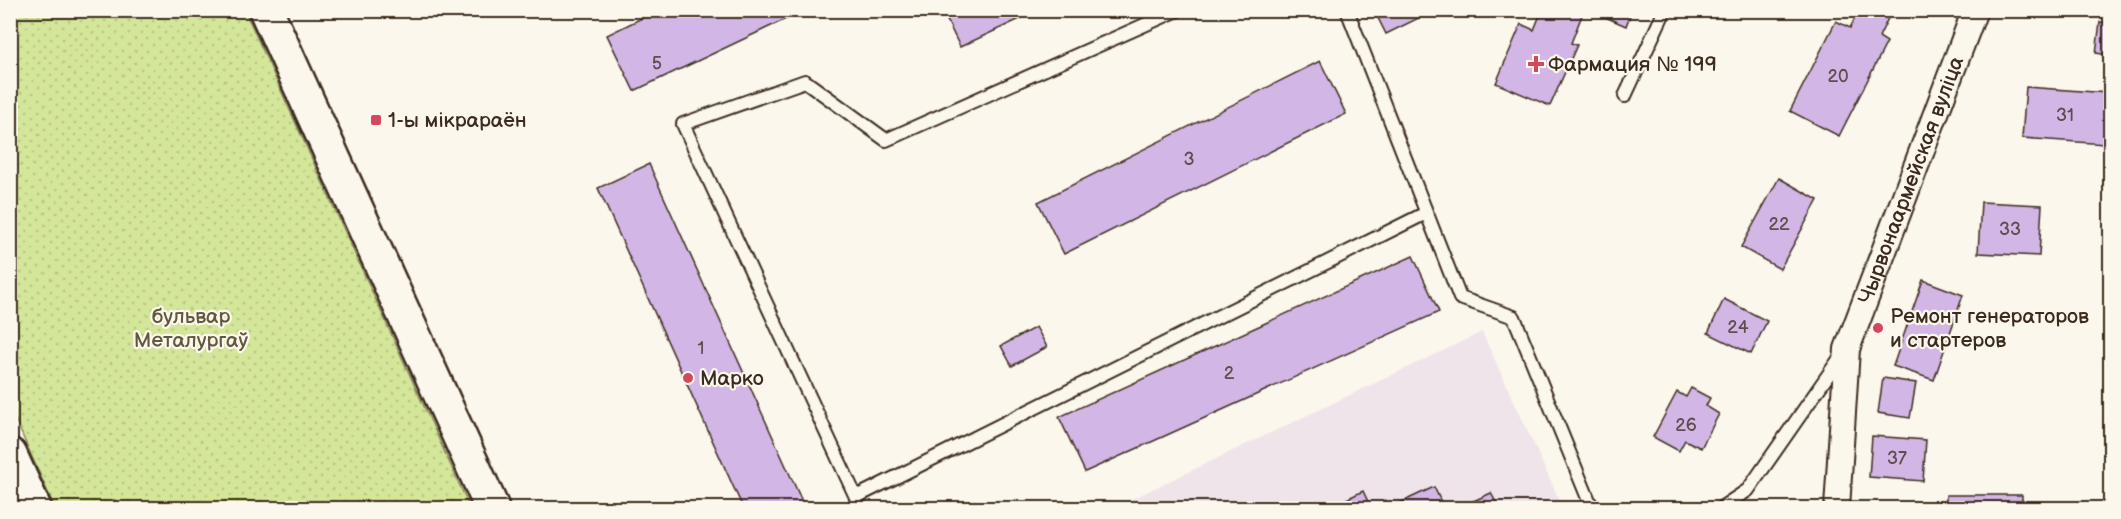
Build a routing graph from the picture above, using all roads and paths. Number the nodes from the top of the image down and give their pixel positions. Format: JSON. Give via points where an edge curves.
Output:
{"nodes":[{"id":1,"x":266,"y":10,"type":"edge"},
{"id":2,"x":1178,"y":10,"type":"edge"},
{"id":3,"x":1347,"y":10,"type":"edge"},
{"id":4,"x":1665,"y":10,"type":"edge"},
{"id":5,"x":1975,"y":10,"type":"edge"},
{"id":6,"x":1625,"y":96,"type":"dead end"},
{"id":7,"x":1426,"y":213,"type":"junction"},
{"id":8,"x":1847,"y":349,"type":"junction"},
{"id":9,"x":10,"y":455,"type":"edge"},
{"id":10,"x":858,"y":503,"type":"edge"},
{"id":11,"x":34,"y":508,"type":"edge"},
{"id":12,"x":492,"y":508,"type":"edge"},
{"id":13,"x":1592,"y":508,"type":"edge"},
{"id":14,"x":1721,"y":508,"type":"edge"},
{"id":15,"x":1837,"y":508,"type":"edge"}],
"edges":[{"from":1,"to":12,"type":"main road"},
{"from":2,"to":10,"type":"lane","via":[[886,140],[805,81],[683,124]]},
{"from":3,"to":7,"type":"lane"},
{"from":4,"to":6,"type":"lane"},
{"from":5,"to":8,"type":"street","name":"Чырвонаармейская вуліца"},
{"from":7,"to":10,"type":"lane"},
{"from":7,"to":13,"type":"lane","via":[[1460,298],[1514,317]]},
{"from":8,"to":14,"type":"lane","via":[[1748,490]]},
{"from":8,"to":15,"type":"street","name":"Чырвонаармейская вуліца"},
{"from":9,"to":11,"type":"main road"}]}
